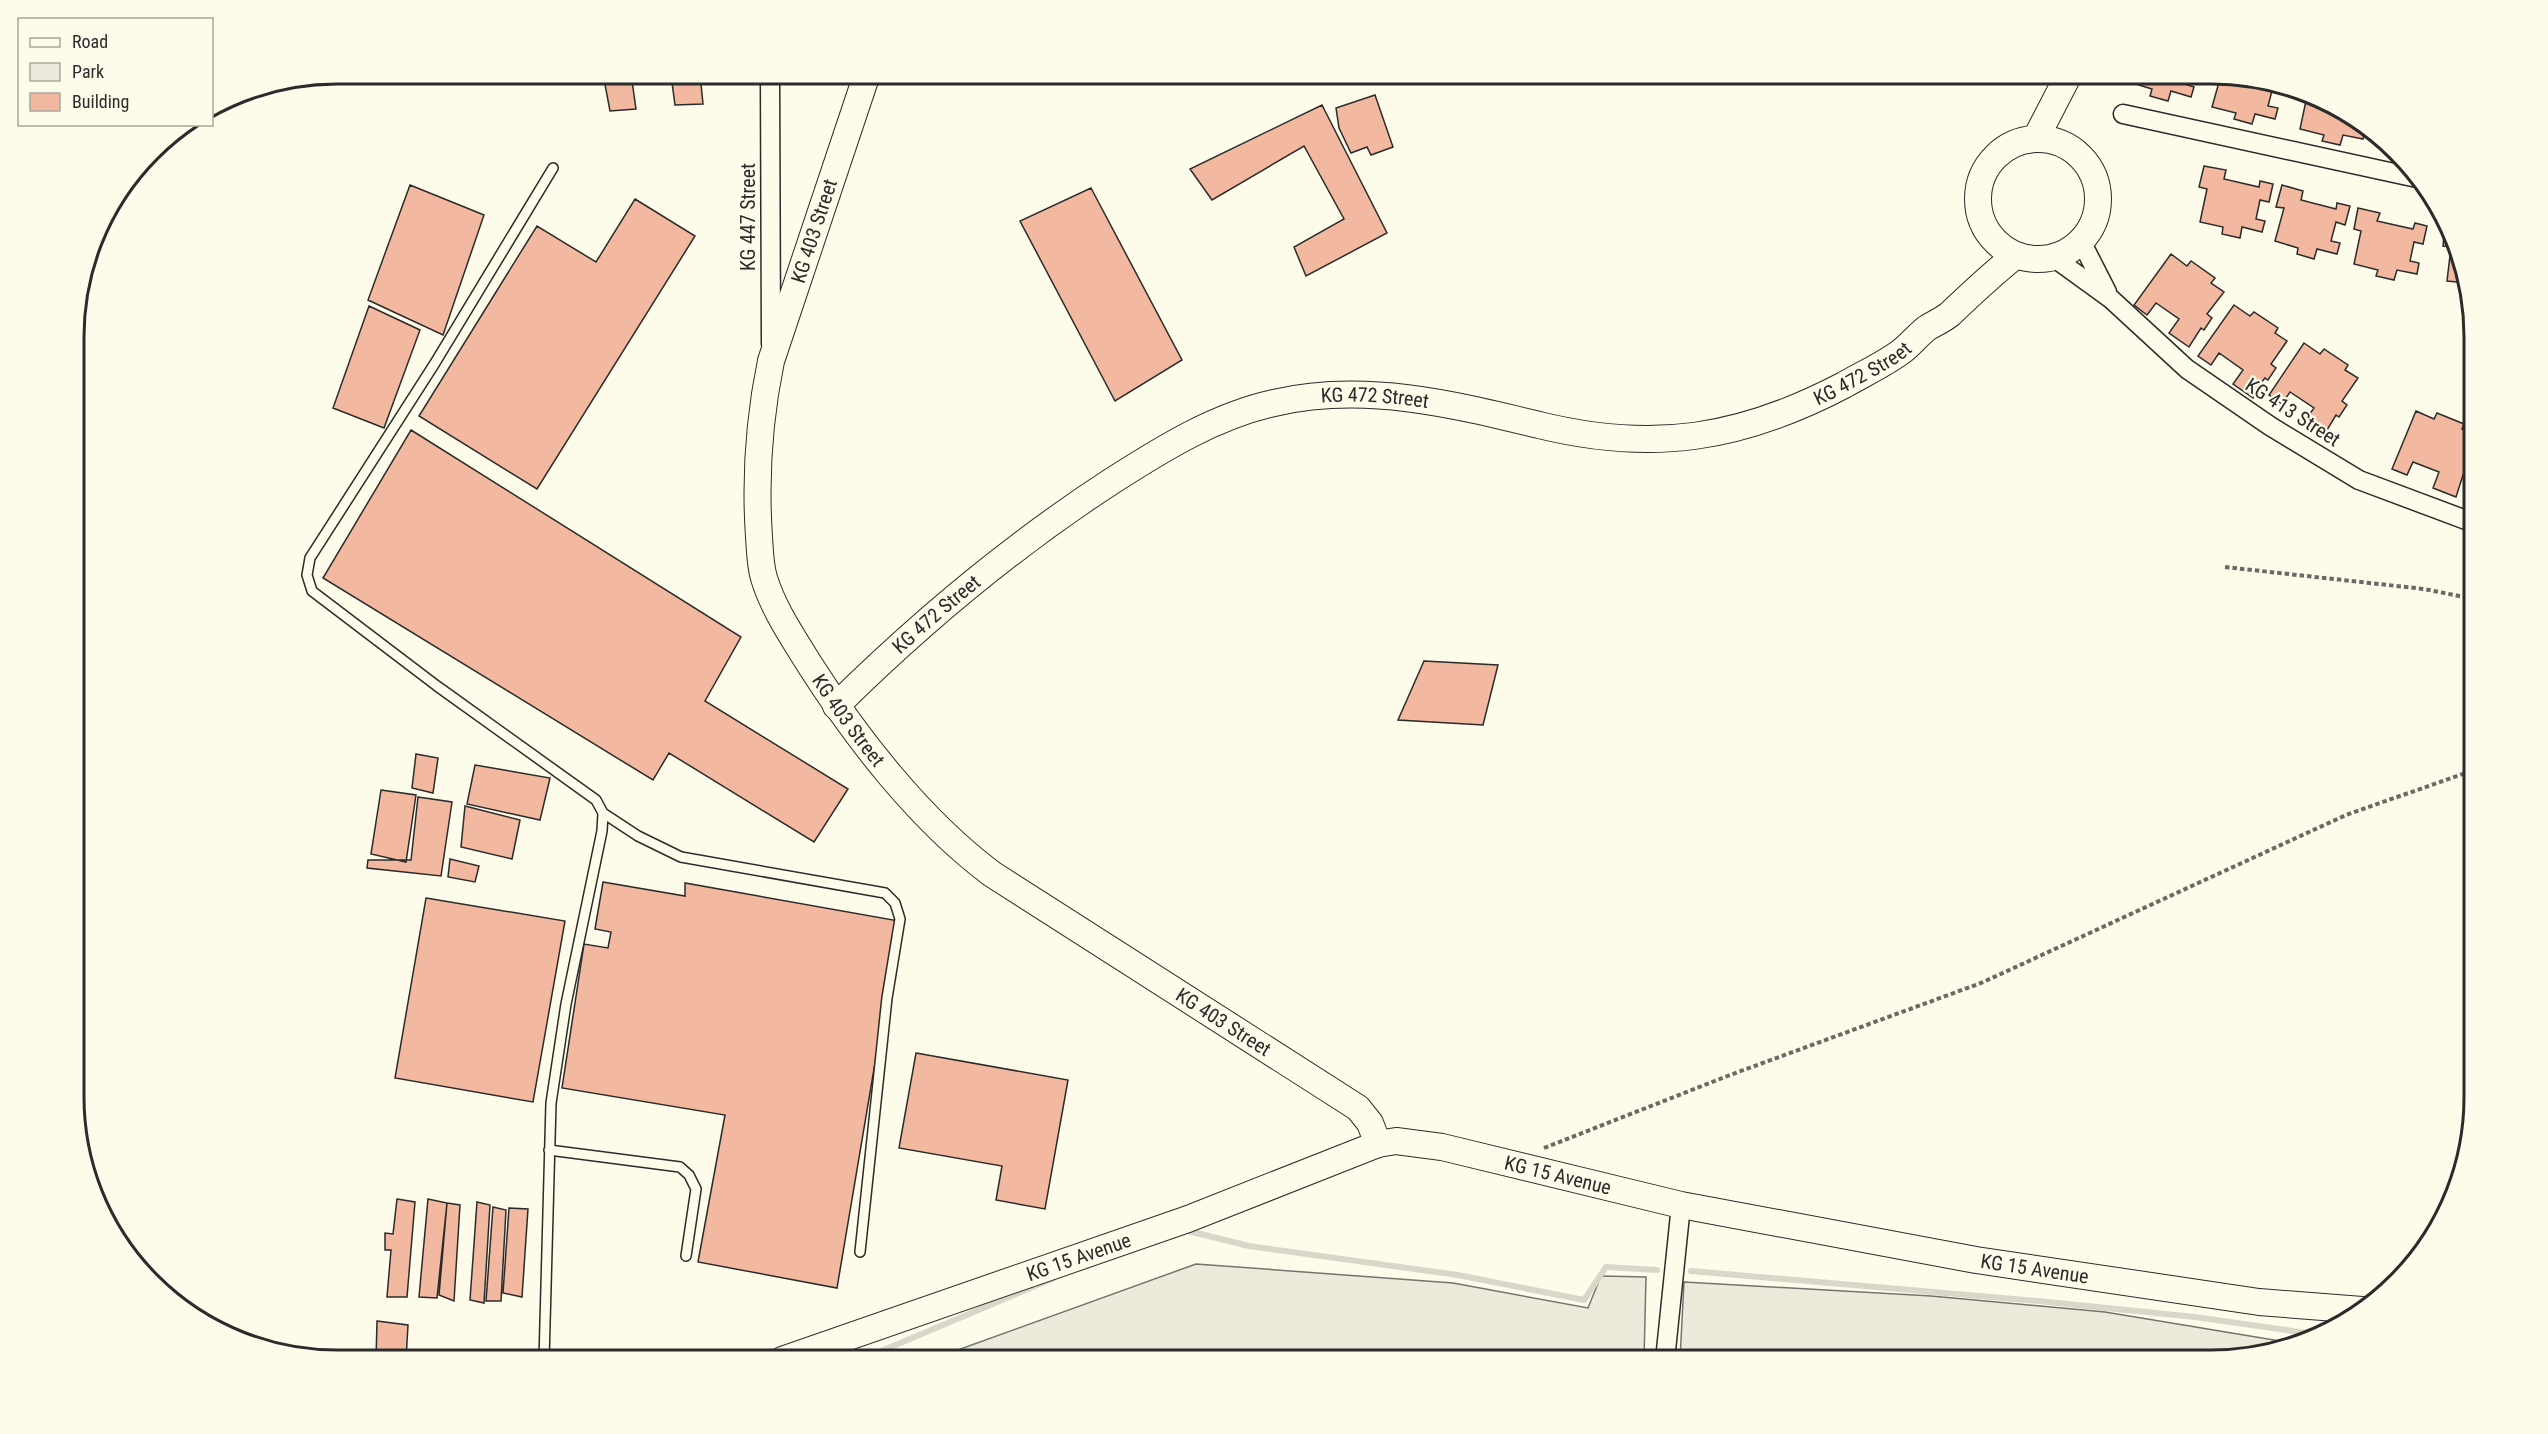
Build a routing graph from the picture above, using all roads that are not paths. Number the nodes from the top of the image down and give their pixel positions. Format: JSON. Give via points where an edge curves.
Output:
{"nodes":[{"id":1,"x":770,"y":84,"type":"edge"},
{"id":2,"x":864,"y":84,"type":"edge"},
{"id":3,"x":2064,"y":84,"type":"edge"},
{"id":4,"x":2057,"y":99,"type":"junction"},
{"id":5,"x":2123,"y":114,"type":"dead end"},
{"id":6,"x":2036,"y":138,"type":"junction"},
{"id":7,"x":2070,"y":147,"type":"junction"},
{"id":8,"x":554,"y":168,"type":"dead end"},
{"id":9,"x":2406,"y":176,"type":"edge"},
{"id":10,"x":1988,"y":234,"type":"junction"},
{"id":11,"x":2081,"y":241,"type":"junction"},
{"id":12,"x":2015,"y":256,"type":"junction"},
{"id":13,"x":2053,"y":257,"type":"junction"},
{"id":14,"x":1970,"y":293,"type":"junction"},
{"id":15,"x":2111,"y":299,"type":"junction"},
{"id":16,"x":771,"y":361,"type":"junction"},
{"id":17,"x":2464,"y":519,"type":"edge"},
{"id":18,"x":836,"y":706,"type":"junction"},
{"id":19,"x":603,"y":813,"type":"junction"},
{"id":20,"x":1378,"y":1144,"type":"junction"},
{"id":21,"x":549,"y":1150,"type":"junction"},
{"id":22,"x":1681,"y":1205,"type":"junction"},
{"id":23,"x":860,"y":1252,"type":"dead end"},
{"id":24,"x":686,"y":1256,"type":"dead end"},
{"id":25,"x":2347,"y":1310,"type":"edge"},
{"id":26,"x":544,"y":1350,"type":"edge"},
{"id":27,"x":811,"y":1350,"type":"edge"},
{"id":28,"x":1666,"y":1350,"type":"edge"}],
"edges":[{"from":1,"to":16,"type":"street","name":"KG 447 Street"},
{"from":2,"to":16,"type":"main road","name":"KG 403 Street"},
{"from":3,"to":4,"type":"main road"},
{"from":4,"to":6,"type":"main road"},
{"from":4,"to":7,"type":"main road"},
{"from":5,"to":9,"type":"street"},
{"from":6,"to":7,"type":"main road"},
{"from":6,"to":10,"type":"main road","via":[[2009,146],[1986,168],[1977,198]]},
{"from":7,"to":11,"type":"main road","via":[[2082,157],[2097,184],[2096,215]]},
{"from":8,"to":19,"type":"lane","via":[[310,558],[307,574],[312,591],[596,800]]},
{"from":10,"to":12,"type":"main road"},
{"from":10,"to":14,"type":"main road","name":"KG 472 Street"},
{"from":11,"to":13,"type":"main road"},
{"from":11,"to":15,"type":"street","name":"KG 413 Street"},
{"from":12,"to":13,"type":"main road"},
{"from":12,"to":14,"type":"main road","name":"KG 472 Street"},
{"from":13,"to":15,"type":"street","name":"KG 413 Street"},
{"from":14,"to":18,"type":"main road","name":"KG 472 Street","via":[[1900,353],[1834,390],[1760,421],[1679,440],[1645,441],[1578,434],[1484,411],[1349,393],[1299,398],[1234,415],[1155,455],[1076,505],[975,579]]},
{"from":15,"to":17,"type":"street","name":"KG 413 Street","via":[[2187,369],[2270,426],[2359,480]]},
{"from":16,"to":18,"type":"main road","name":"KG 403 Street","via":[[758,461],[757,508],[763,576],[796,642]]},
{"from":18,"to":20,"type":"main road","name":"KG 403 Street","via":[[931,823],[958,849],[1358,1108],[1365,1114]]},
{"from":19,"to":21,"type":"lane","via":[[566,1004],[551,1103]]},
{"from":19,"to":23,"type":"lane","via":[[681,857],[885,893],[895,903],[900,919],[886,998]]},
{"from":20,"to":22,"type":"main road","name":"KG 15 Avenue","via":[[1442,1147]]},
{"from":20,"to":27,"type":"main road","name":"KG 15 Avenue","via":[[1188,1219]]},
{"from":21,"to":24,"type":"lane","via":[[680,1167],[696,1189]]},
{"from":21,"to":26,"type":"lane"},
{"from":22,"to":25,"type":"main road","name":"KG 15 Avenue","via":[[2067,1275],[2259,1302]]},
{"from":22,"to":28,"type":"street"}]}
